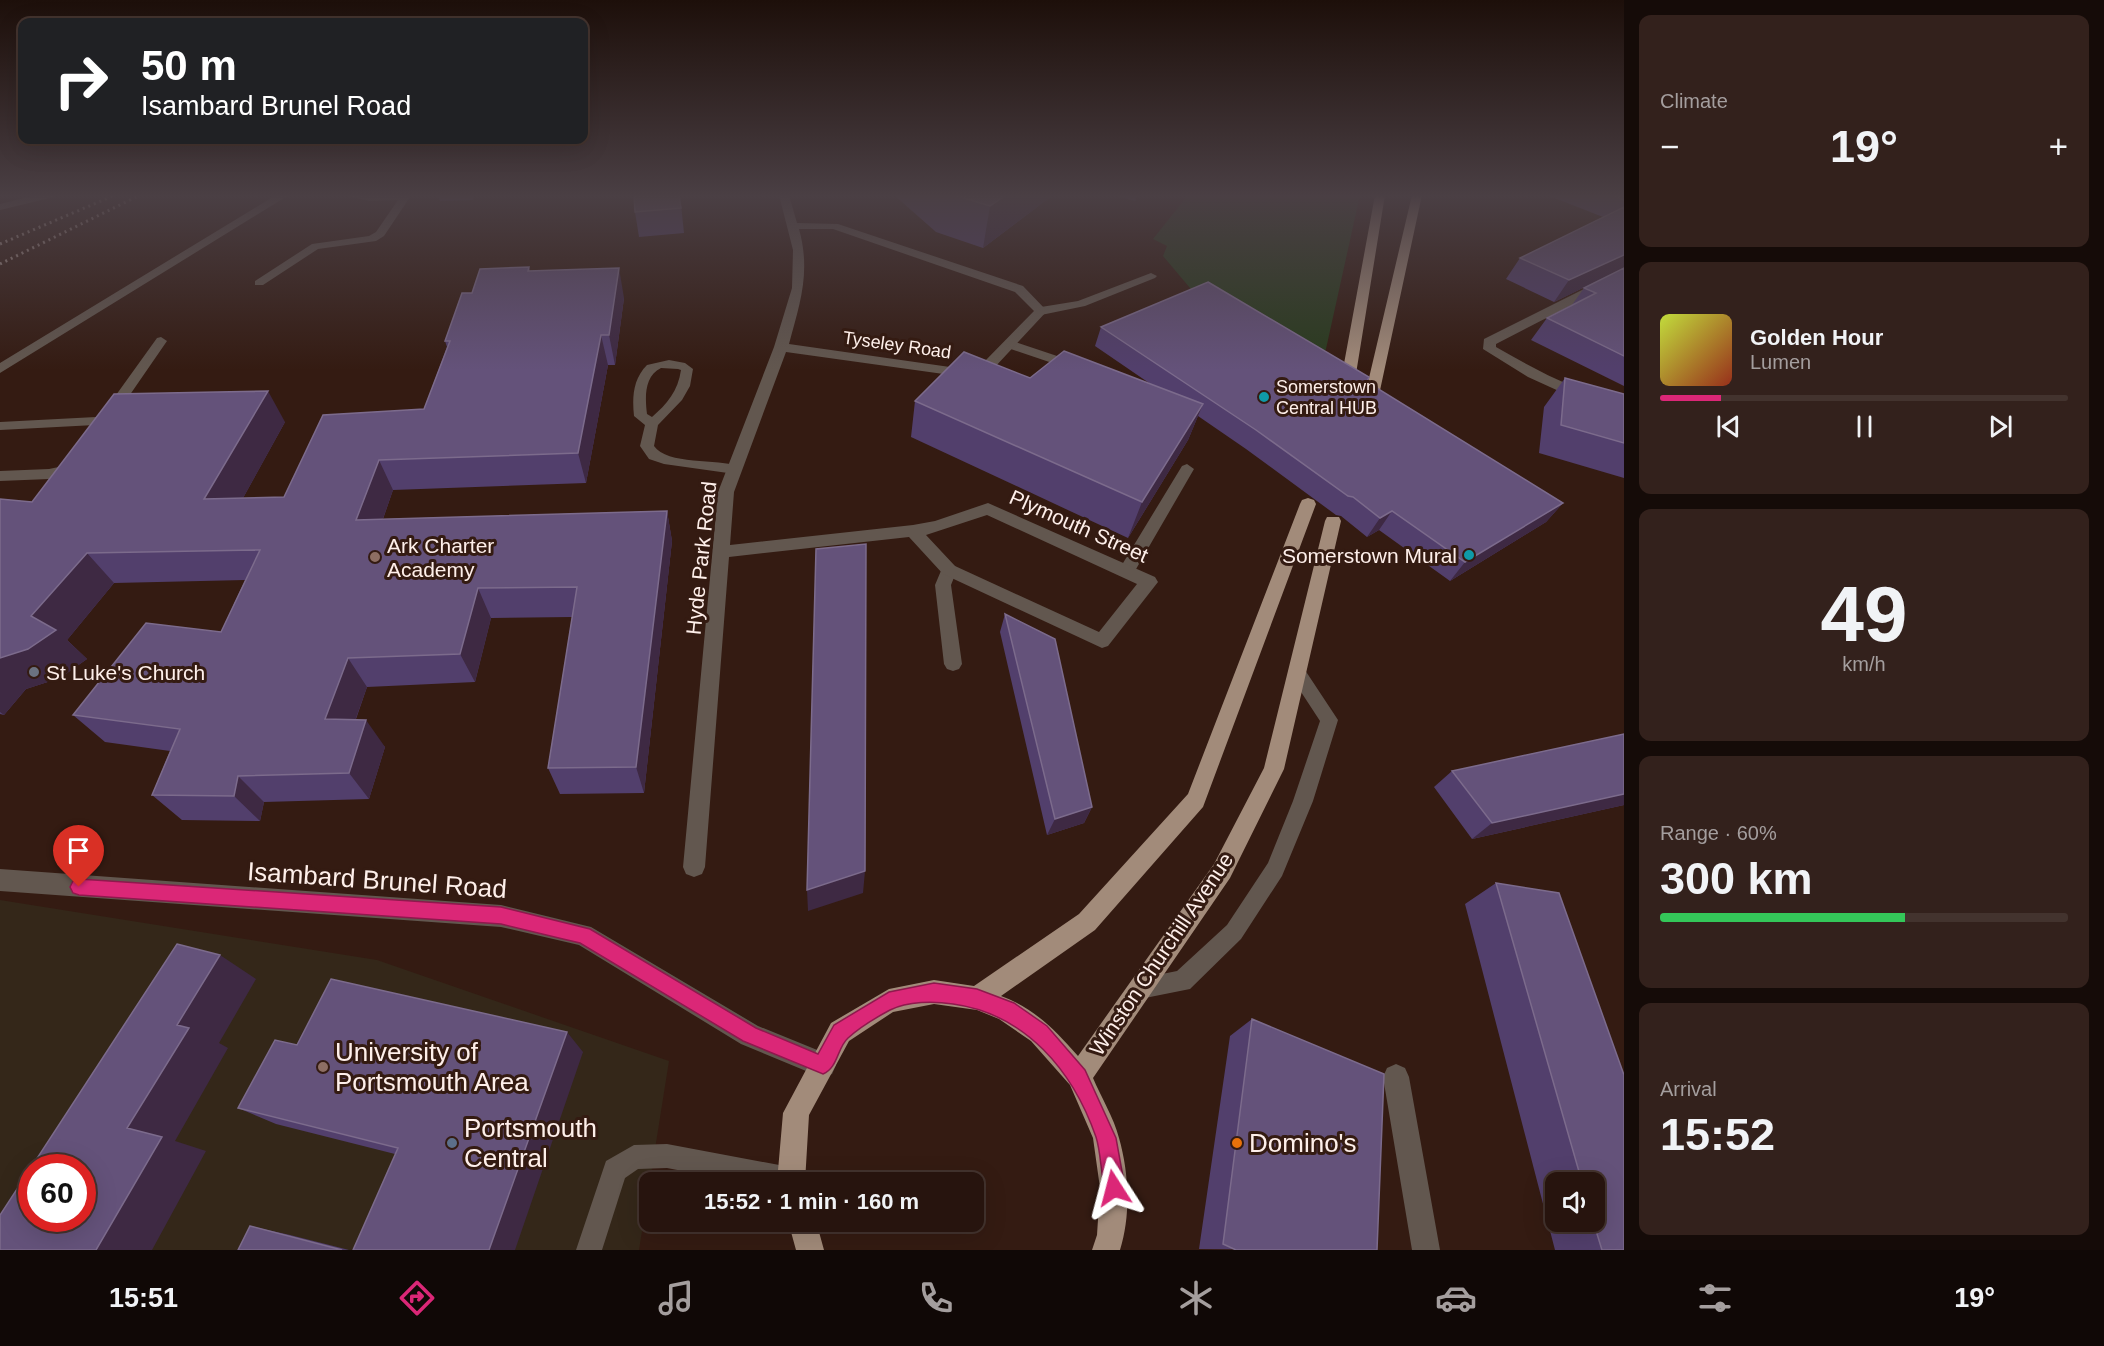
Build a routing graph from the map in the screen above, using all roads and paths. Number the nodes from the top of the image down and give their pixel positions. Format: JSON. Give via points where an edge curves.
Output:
{"nodes":[{"id":1,"x":189,"y":253,"type":"edge"},
{"id":2,"x":302,"y":253,"type":"edge"},
{"id":3,"x":799,"y":253,"type":"edge"},
{"id":4,"x":914,"y":253,"type":"edge"},
{"id":5,"x":1370,"y":253,"type":"edge"},
{"id":6,"x":1404,"y":253,"type":"edge"},
{"id":7,"x":1624,"y":273,"type":"edge"},
{"id":8,"x":1151,"y":276,"type":"dead end"},
{"id":9,"x":259,"y":283,"type":"dead end"},
{"id":10,"x":1041,"y":311,"type":"junction"},
{"id":11,"x":161,"y":341,"type":"dead end"},
{"id":12,"x":1009,"y":344,"type":"junction"},
{"id":13,"x":781,"y":346,"type":"junction"},
{"id":14,"x":0,"y":369,"type":"edge"},
{"id":15,"x":1083,"y":370,"type":"edge"},
{"id":16,"x":1348,"y":380,"type":"edge"},
{"id":17,"x":1372,"y":394,"type":"edge"},
{"id":18,"x":1624,"y":407,"type":"edge"},
{"id":19,"x":104,"y":422,"type":"junction"},
{"id":20,"x":652,"y":423,"type":"junction"},
{"id":21,"x":0,"y":426,"type":"edge"},
{"id":22,"x":98,"y":442,"type":"edge"},
{"id":23,"x":87,"y":458,"type":"edge"},
{"id":24,"x":735,"y":469,"type":"junction"},
{"id":25,"x":1186,"y":469,"type":"edge"},
{"id":26,"x":0,"y":476,"type":"edge"},
{"id":27,"x":1308,"y":504,"type":"dead end"},
{"id":28,"x":1333,"y":521,"type":"dead end"},
{"id":29,"x":913,"y":531,"type":"junction"},
{"id":30,"x":722,"y":552,"type":"junction"},
{"id":31,"x":949,"y":570,"type":"junction"},
{"id":32,"x":1126,"y":572,"type":"junction"},
{"id":33,"x":953,"y":664,"type":"dead end"},
{"id":34,"x":1297,"y":672,"type":"junction"},
{"id":35,"x":694,"y":867,"type":"dead end"},
{"id":36,"x":0,"y":880,"type":"edge"},
{"id":37,"x":1140,"y":988,"type":"junction"},
{"id":38,"x":977,"y":998,"type":"junction"},
{"id":39,"x":823,"y":1065,"type":"junction"},
{"id":40,"x":1078,"y":1076,"type":"junction"},
{"id":41,"x":1396,"y":1077,"type":"dead end"},
{"id":42,"x":746,"y":1172,"type":"edge"},
{"id":43,"x":792,"y":1172,"type":"edge"},
{"id":44,"x":805,"y":1232,"type":"edge"},
{"id":45,"x":589,"y":1250,"type":"edge"},
{"id":46,"x":810,"y":1250,"type":"edge"},
{"id":47,"x":1106,"y":1250,"type":"edge"},
{"id":48,"x":1426,"y":1250,"type":"edge"}],
"edges":[{"from":1,"to":14,"type":"street"},
{"from":2,"to":9,"type":"lane"},
{"from":3,"to":13,"type":"street","name":"Hyde Park Road","via":[[798,288]]},
{"from":4,"to":10,"type":"street","via":[[1019,289]]},
{"from":5,"to":16,"type":"main road"},
{"from":6,"to":17,"type":"main road"},
{"from":7,"to":18,"type":"street","via":[[1489,342],[1490,349],[1533,374],[1588,399]]},
{"from":8,"to":10,"type":"lane","via":[[1081,304]]},
{"from":10,"to":12,"type":"street","name":"Tyseley Road"},
{"from":11,"to":19,"type":"lane"},
{"from":12,"to":13,"type":"street","name":"Tyseley Road","via":[[988,365],[965,373]]},
{"from":12,"to":15,"type":"lane"},
{"from":13,"to":24,"type":"street","name":"Hyde Park Road"},
{"from":19,"to":21,"type":"lane"},
{"from":19,"to":22,"type":"lane","via":[[108,425]]},
{"from":20,"to":20,"type":"lane","via":[[640,416],[638,401],[643,376],[650,368],[664,363],[681,364],[687,369],[686,379],[676,400],[667,413]]},
{"from":20,"to":24,"type":"lane","via":[[647,446],[654,456]]},
{"from":23,"to":26,"type":"lane","via":[[65,472]]},
{"from":24,"to":30,"type":"street","name":"Hyde Park Road","via":[[726,492]]},
{"from":25,"to":32,"type":"lane"},
{"from":27,"to":38,"type":"main road","via":[[1196,800],[1087,922]]},
{"from":28,"to":34,"type":"main road","name":"Winston Churchill Avenue"},
{"from":29,"to":30,"type":"street","name":"Plymouth Street"},
{"from":29,"to":31,"type":"street","name":"Plymouth Street"},
{"from":29,"to":32,"type":"street","name":"Plymouth Street","via":[[988,509]]},
{"from":30,"to":35,"type":"street","name":"Hyde Park Road"},
{"from":31,"to":32,"type":"street","name":"Plymouth Street","via":[[1102,641],[1149,582]]},
{"from":31,"to":33,"type":"lane","via":[[943,585]]},
{"from":34,"to":37,"type":"main road","name":"Winston Churchill Avenue","via":[[1274,769],[1222,871]]},
{"from":34,"to":37,"type":"lane","via":[[1329,720],[1303,801],[1275,869],[1234,932],[1182,981]]},
{"from":36,"to":39,"type":"street","name":"Isambard Brunel Road","via":[[501,916],[583,935],[750,1035]]},
{"from":37,"to":40,"type":"main road","name":"Winston Churchill Avenue"},
{"from":38,"to":39,"type":"main road","via":[[934,992],[889,1001],[840,1032]]},
{"from":38,"to":40,"type":"main road","via":[[1007,1010],[1041,1032]]},
{"from":39,"to":43,"type":"main road","via":[[796,1113]]},
{"from":40,"to":47,"type":"main road","via":[[1106,1138],[1114,1188],[1111,1235]]},
{"from":41,"to":48,"type":"street"},
{"from":42,"to":45,"type":"lane","via":[[667,1156],[634,1157],[615,1170]]},
{"from":44,"to":46,"type":"main road"}]}
